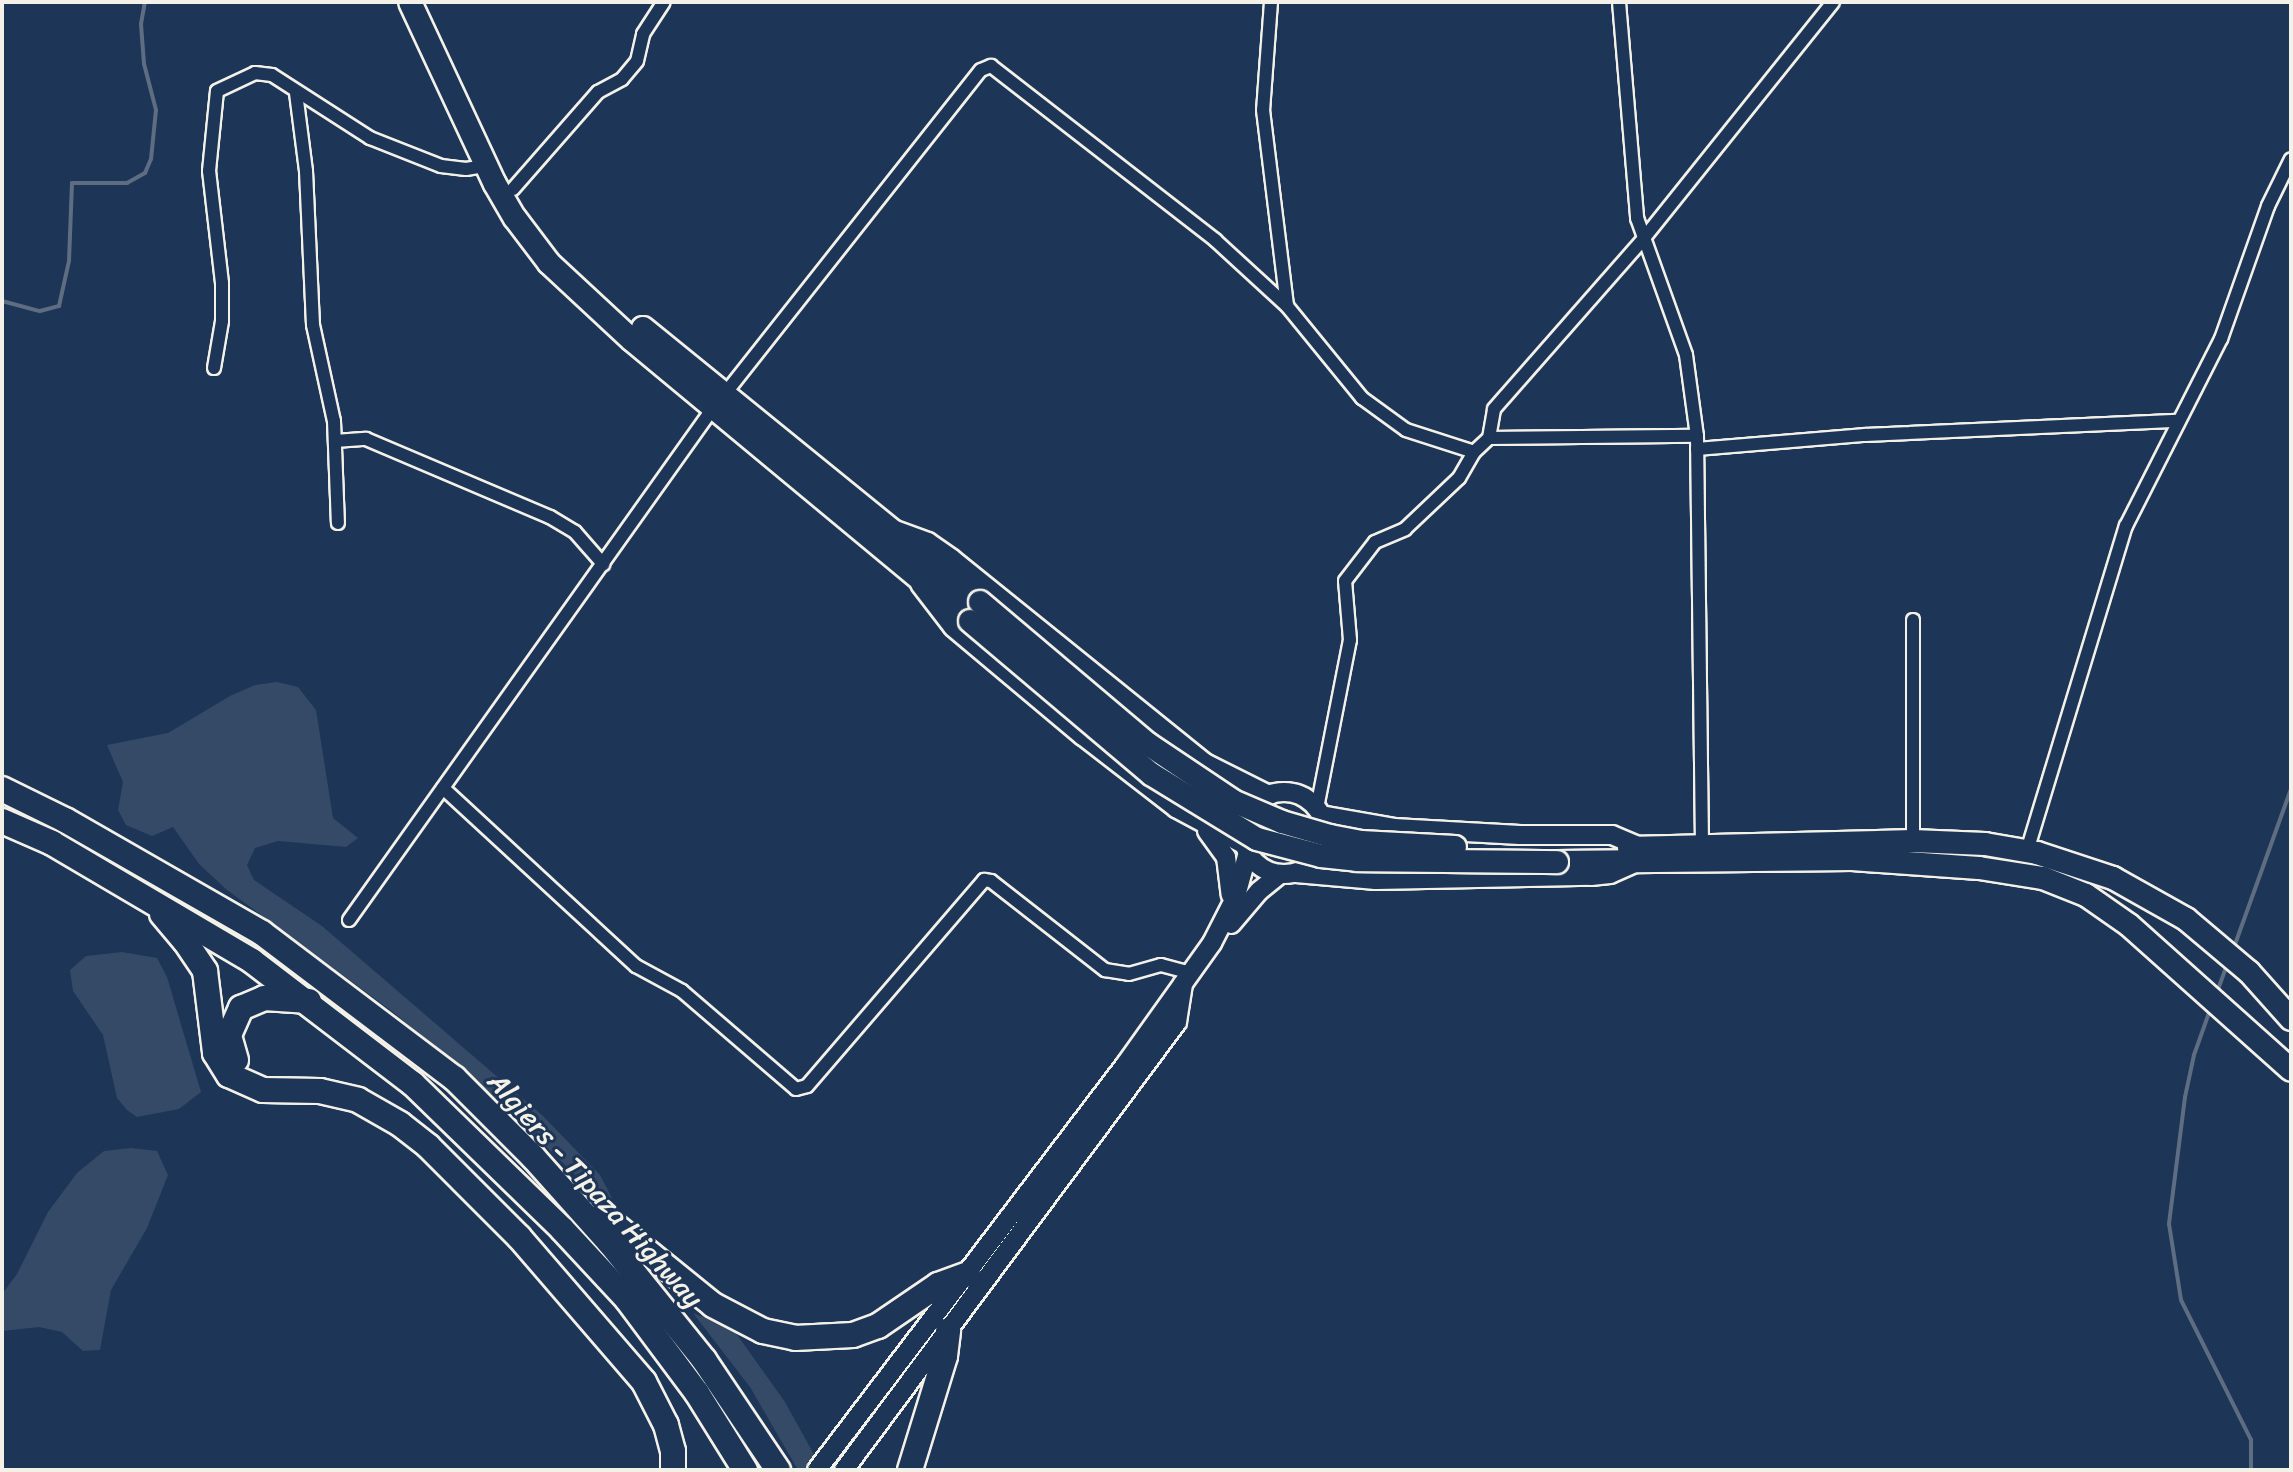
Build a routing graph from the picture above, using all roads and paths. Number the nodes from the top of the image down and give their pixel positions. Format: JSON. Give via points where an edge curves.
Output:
{"nodes":[{"id":1,"x":410,"y":2,"type":"edge"},
{"id":2,"x":425,"y":2,"type":"edge"},
{"id":3,"x":664,"y":2,"type":"edge"},
{"id":4,"x":1271,"y":2,"type":"edge"},
{"id":5,"x":1619,"y":2,"type":"edge"},
{"id":6,"x":1833,"y":2,"type":"edge"},
{"id":7,"x":296,"y":93,"type":"junction"},
{"id":8,"x":2291,"y":159,"type":"edge"},
{"id":9,"x":486,"y":166,"type":"junction"},
{"id":10,"x":513,"y":189,"type":"junction"},
{"id":11,"x":1644,"y":238,"type":"junction"},
{"id":12,"x":1287,"y":306,"type":"junction"},
{"id":13,"x":214,"y":368,"type":"dead end"},
{"id":14,"x":718,"y":401,"type":"junction"},
{"id":15,"x":2178,"y":421,"type":"junction"},
{"id":16,"x":1489,"y":438,"type":"junction"},
{"id":17,"x":335,"y":441,"type":"junction"},
{"id":18,"x":1697,"y":443,"type":"junction"},
{"id":19,"x":1474,"y":452,"type":"junction"},
{"id":20,"x":338,"y":523,"type":"dead end"},
{"id":21,"x":891,"y":528,"type":"junction"},
{"id":22,"x":603,"y":564,"type":"junction"},
{"id":23,"x":919,"y":582,"type":"junction"},
{"id":24,"x":975,"y":612,"type":"junction"},
{"id":25,"x":1913,"y":620,"type":"dead end"},
{"id":26,"x":443,"y":788,"type":"junction"},
{"id":27,"x":2,"y":789,"type":"edge"},
{"id":28,"x":1269,"y":795,"type":"junction"},
{"id":29,"x":1319,"y":812,"type":"junction"},
{"id":30,"x":1193,"y":819,"type":"junction"},
{"id":31,"x":2,"y":821,"type":"edge"},
{"id":32,"x":1913,"y":841,"type":"junction"},
{"id":33,"x":1702,"y":845,"type":"junction"},
{"id":34,"x":1246,"y":849,"type":"junction"},
{"id":35,"x":2027,"y":851,"type":"junction"},
{"id":36,"x":1639,"y":855,"type":"junction"},
{"id":37,"x":1288,"y":874,"type":"junction"},
{"id":38,"x":147,"y":897,"type":"junction"},
{"id":39,"x":1226,"y":916,"type":"junction"},
{"id":40,"x":349,"y":920,"type":"dead end"},
{"id":41,"x":1212,"y":943,"type":"junction"},
{"id":42,"x":1187,"y":978,"type":"junction"},
{"id":43,"x":309,"y":1001,"type":"junction"},
{"id":44,"x":2291,"y":1019,"type":"edge"},
{"id":45,"x":2291,"y":1070,"type":"edge"},
{"id":46,"x":533,"y":1157,"type":"junction"},
{"id":47,"x":968,"y":1274,"type":"junction"},
{"id":48,"x":948,"y":1330,"type":"junction"},
{"id":49,"x":673,"y":1470,"type":"edge"},
{"id":50,"x":683,"y":1470,"type":"edge"},
{"id":51,"x":745,"y":1470,"type":"edge"},
{"id":52,"x":778,"y":1470,"type":"edge"},
{"id":53,"x":817,"y":1470,"type":"edge"},
{"id":54,"x":844,"y":1470,"type":"edge"},
{"id":55,"x":910,"y":1470,"type":"edge"}],
"edges":[{"from":1,"to":9,"type":"highway"},
{"from":2,"to":10,"type":"highway"},
{"from":3,"to":10,"type":"street","via":[[643,34],[637,61],[622,79],[598,92]]},
{"from":4,"to":12,"type":"street","via":[[1263,110]]},
{"from":5,"to":11,"type":"street","via":[[1637,218]]},
{"from":6,"to":11,"type":"street"},
{"from":7,"to":9,"type":"street","via":[[370,138],[412,155],[456,168]]},
{"from":7,"to":13,"type":"street","via":[[272,75],[255,73],[217,91],[209,171],[222,321]]},
{"from":7,"to":17,"type":"street","via":[[306,171],[313,325]]},
{"from":8,"to":15,"type":"street","via":[[2268,206],[2221,339]]},
{"from":9,"to":14,"type":"highway","via":[[515,218],[549,263]]},
{"from":10,"to":14,"type":"highway","via":[[574,270]]},
{"from":11,"to":16,"type":"street","via":[[1494,409]]},
{"from":11,"to":18,"type":"street","via":[[1686,355]]},
{"from":12,"to":14,"type":"street","via":[[1146,184],[987,66]]},
{"from":12,"to":19,"type":"street","via":[[1362,398],[1406,430]]},
{"from":14,"to":21,"type":"highway"},
{"from":14,"to":22,"type":"street"},
{"from":14,"to":23,"type":"highway"},
{"from":15,"to":18,"type":"street"},
{"from":15,"to":35,"type":"street","via":[[2126,526]]},
{"from":16,"to":18,"type":"street"},
{"from":16,"to":19,"type":"street"},
{"from":17,"to":20,"type":"street"},
{"from":17,"to":22,"type":"street","via":[[366,439],[550,517],[575,532]]},
{"from":18,"to":33,"type":"street"},
{"from":19,"to":29,"type":"street","via":[[1459,478],[1405,529],[1375,542],[1345,581],[1350,640]]},
{"from":21,"to":24,"type":"highway"},
{"from":21,"to":28,"type":"main road","via":[[928,542],[952,559],[1205,763]]},
{"from":22,"to":26,"type":"street"},
{"from":23,"to":24,"type":"highway"},
{"from":23,"to":30,"type":"main road","via":[[953,627]]},
{"from":24,"to":36,"type":"highway","bridge":true,"via":[[1164,757],[1262,815],[1361,842],[1557,856]]},
{"from":25,"to":32,"type":"street"},
{"from":26,"to":40,"type":"street"},
{"from":26,"to":42,"type":"street","via":[[636,966],[682,991],[796,1089],[807,1086],[984,880],[1105,970],[1129,974],[1161,965]]},
{"from":27,"to":46,"type":"highway","name":"Algiers - Tipaza Highway","via":[[262,933],[454,1078]]},
{"from":28,"to":29,"type":"main road","via":[[1295,794]]},
{"from":28,"to":34,"type":"main road","via":[[1249,811],[1243,828]]},
{"from":29,"to":36,"type":"main road","via":[[1394,828],[1612,835]]},
{"from":29,"to":37,"type":"main road","via":[[1325,833],[1322,850],[1311,864]]},
{"from":30,"to":34,"type":"main road"},
{"from":30,"to":39,"type":"main road","via":[[1226,857],[1231,879]]},
{"from":31,"to":38,"type":"highway","name":"Algiers - Tipaza Highway"},
{"from":32,"to":33,"type":"highway"},
{"from":32,"to":35,"type":"highway"},
{"from":33,"to":36,"type":"highway"},
{"from":34,"to":37,"type":"main road","via":[[1258,865]]},
{"from":34,"to":39,"type":"main road"},
{"from":35,"to":44,"type":"highway","via":[[2125,884],[2208,936],[2261,983]]},
{"from":36,"to":37,"type":"main road","via":[[1619,871],[1591,876],[1376,880]]},
{"from":36,"to":45,"type":"highway","via":[[1949,865],[2057,882],[2098,902]]},
{"from":37,"to":41,"type":"main road","via":[[1259,891]]},
{"from":38,"to":43,"type":"highway","name":"Algiers - Tipaza Highway"},
{"from":38,"to":49,"type":"highway","via":[[205,971],[215,1053],[229,1075],[254,1088],[320,1091],[358,1100],[428,1146],[519,1237],[644,1382],[669,1435]]},
{"from":39,"to":41,"type":"main road"},
{"from":41,"to":42,"type":"main road"},
{"from":42,"to":47,"type":"main road"},
{"from":42,"to":48,"type":"main road","via":[[1177,1022]]},
{"from":43,"to":50,"type":"highway","via":[[258,999],[241,1008],[229,1035],[236,1059],[261,1077],[324,1079],[361,1087],[405,1111],[535,1236],[651,1375],[681,1434]]},
{"from":43,"to":51,"type":"highway","name":"Algiers - Tipaza Highway","via":[[413,1084],[562,1229],[627,1299],[697,1393]]},
{"from":46,"to":47,"type":"highway","via":[[713,1305],[763,1331],[809,1339],[853,1335],[894,1317],[938,1285]]},
{"from":46,"to":52,"type":"highway","name":"Algiers - Tipaza Highway","via":[[704,1360]]},
{"from":47,"to":53,"type":"main road"},
{"from":48,"to":54,"type":"main road"},
{"from":48,"to":55,"type":"highway"}]}
